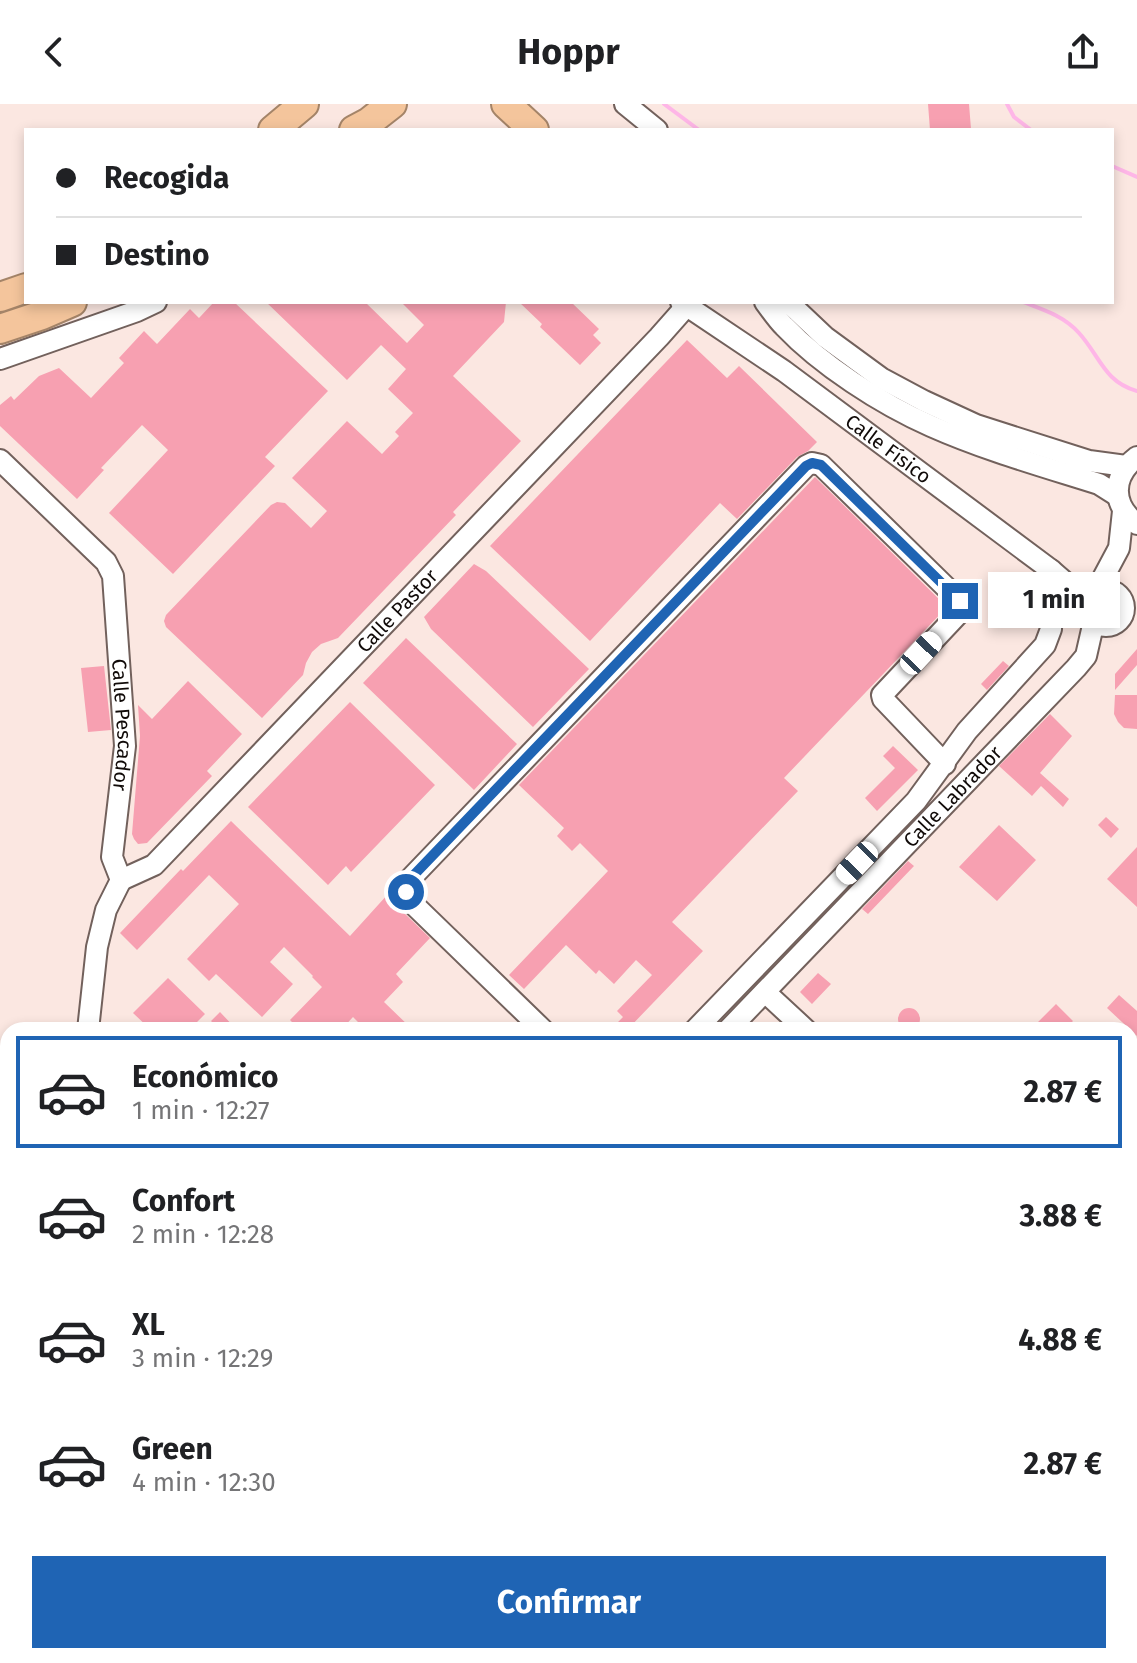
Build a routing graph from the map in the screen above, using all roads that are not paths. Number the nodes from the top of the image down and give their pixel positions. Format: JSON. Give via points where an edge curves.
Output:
{"nodes":[{"id":1,"x":325,"y":104,"type":"edge"},
{"id":2,"x":365,"y":104,"type":"edge"},
{"id":3,"x":392,"y":104,"type":"edge"},
{"id":4,"x":625,"y":104,"type":"edge"},
{"id":5,"x":300,"y":112,"type":"edge"},
{"id":6,"x":276,"y":128,"type":"edge"},
{"id":7,"x":338,"y":128,"type":"edge"},
{"id":8,"x":358,"y":128,"type":"edge"},
{"id":9,"x":655,"y":128,"type":"edge"},
{"id":10,"x":24,"y":289,"type":"edge"},
{"id":11,"x":0,"y":297,"type":"edge"},
{"id":12,"x":67,"y":304,"type":"edge"},
{"id":13,"x":152,"y":304,"type":"edge"},
{"id":14,"x":680,"y":304,"type":"edge"},
{"id":15,"x":683,"y":304,"type":"edge"},
{"id":16,"x":767,"y":304,"type":"edge"},
{"id":17,"x":790,"y":304,"type":"edge"},
{"id":18,"x":712,"y":323,"type":"junction"},
{"id":19,"x":0,"y":329,"type":"edge"},
{"id":20,"x":666,"y":329,"type":"junction"},
{"id":21,"x":0,"y":359,"type":"edge"},
{"id":22,"x":0,"y":460,"type":"edge"},
{"id":23,"x":1132,"y":462,"type":"edge"},
{"id":24,"x":1126,"y":511,"type":"edge"},
{"id":25,"x":1137,"y":537,"type":"edge"},
{"id":26,"x":1115,"y":556,"type":"junction"},
{"id":27,"x":1051,"y":570,"type":"junction"},
{"id":28,"x":1118,"y":594,"type":"junction"},
{"id":29,"x":1093,"y":606,"type":"junction"},
{"id":30,"x":945,"y":764,"type":"junction"},
{"id":31,"x":121,"y":880,"type":"junction"},
{"id":32,"x":765,"y":992,"type":"junction"},
{"id":33,"x":89,"y":1022,"type":"edge"},
{"id":34,"x":535,"y":1022,"type":"edge"},
{"id":35,"x":703,"y":1022,"type":"edge"},
{"id":36,"x":736,"y":1022,"type":"edge"},
{"id":37,"x":797,"y":1022,"type":"edge"}],
"edges":[{"from":1,"to":5,"type":"highway"},
{"from":2,"to":7,"type":"highway"},
{"from":3,"to":8,"type":"highway"},
{"from":4,"to":9,"type":"street"},
{"from":5,"to":6,"type":"highway"},
{"from":10,"to":11,"type":"highway"},
{"from":12,"to":19,"type":"highway"},
{"from":13,"to":21,"type":"street"},
{"from":14,"to":20,"type":"street"},
{"from":15,"to":18,"type":"street","name":"Calle Físico"},
{"from":16,"to":24,"type":"street","via":[[819,357],[871,394],[969,442],[1099,484]]},
{"from":17,"to":23,"type":"street","via":[[881,378],[924,401],[976,425],[1089,461]]},
{"from":18,"to":20,"type":"street"},
{"from":18,"to":27,"type":"street","name":"Calle Físico"},
{"from":20,"to":31,"type":"street","name":"Calle Pastor","via":[[154,865]]},
{"from":22,"to":31,"type":"street","name":"Calle Pescador","via":[[106,562],[113,576],[125,746],[112,857]]},
{"from":23,"to":24,"type":"street","via":[[1119,480]]},
{"from":24,"to":26,"type":"street"},
{"from":25,"to":26,"type":"street"},
{"from":26,"to":28,"type":"street"},
{"from":26,"to":29,"type":"street","name":"Calle Labrador"},
{"from":27,"to":29,"type":"street","name":"Calle Físico"},
{"from":27,"to":30,"type":"street","via":[[1051,629],[1045,645],[967,731]]},
{"from":28,"to":29,"type":"street","via":[[1107,590]]},
{"from":28,"to":29,"type":"street","via":[[1124,610],[1120,621],[1103,626]]},
{"from":29,"to":32,"type":"street","name":"Calle Labrador","via":[[1086,656],[1076,668]]},
{"from":30,"to":34,"type":"street","via":[[882,695],[961,611],[960,601],[821,465],[812,463],[411,878],[406,892],[412,903]]},
{"from":30,"to":35,"type":"street","via":[[916,801]]},
{"from":31,"to":33,"type":"street","via":[[106,910],[97,947]]},
{"from":32,"to":36,"type":"street","name":"Calle Labrador"},
{"from":32,"to":37,"type":"street"}]}
